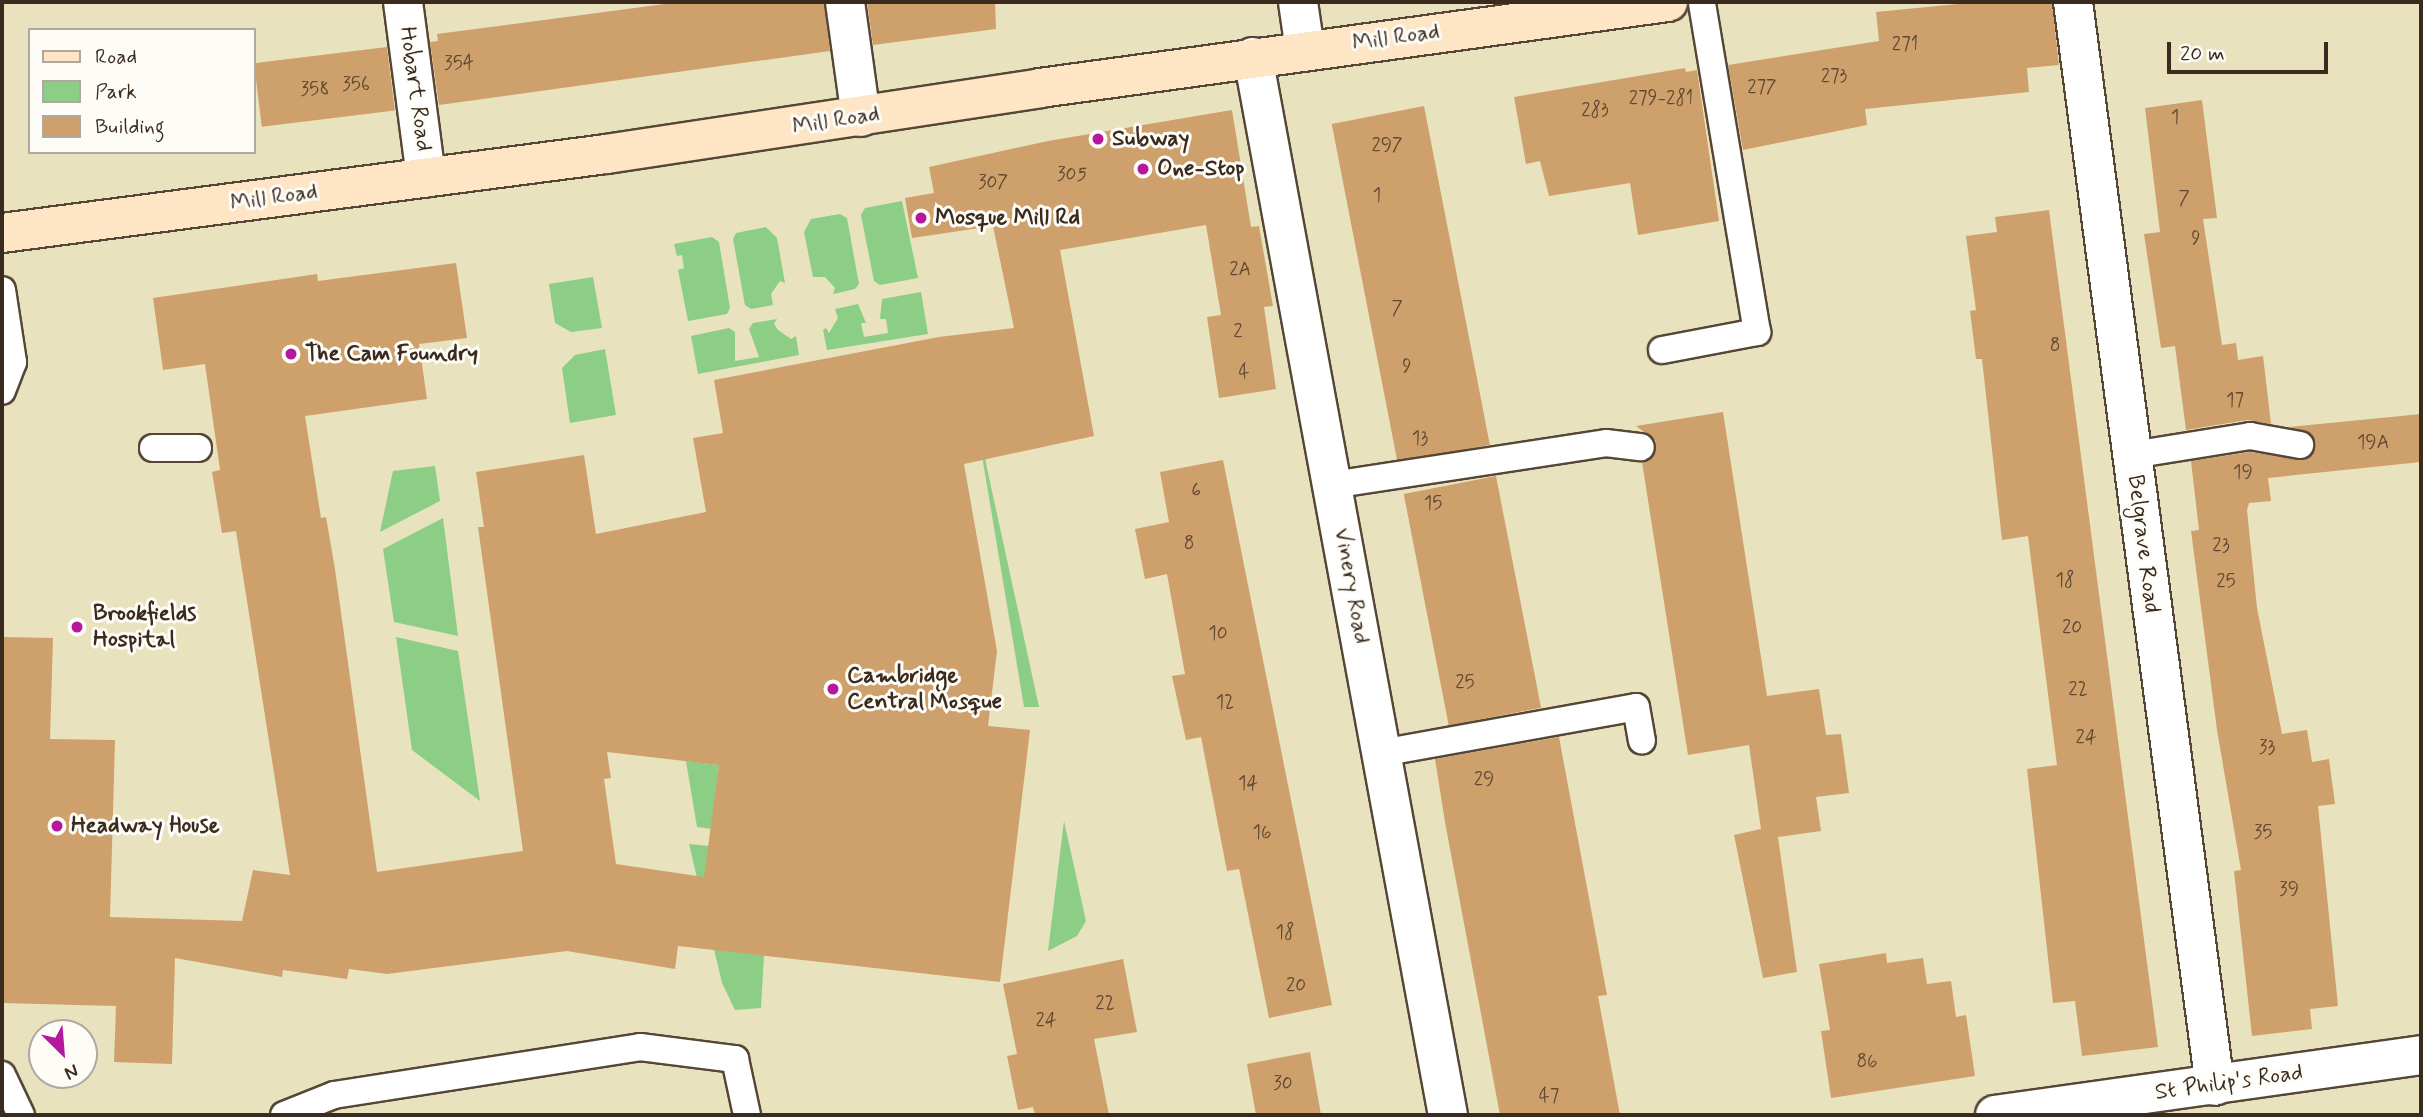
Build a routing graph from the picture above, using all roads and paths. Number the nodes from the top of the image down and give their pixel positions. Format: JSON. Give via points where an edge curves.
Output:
{"nodes":[{"id":1,"x":402,"y":2,"type":"edge"},
{"id":2,"x":845,"y":2,"type":"edge"},
{"id":3,"x":1298,"y":2,"type":"edge"},
{"id":4,"x":1668,"y":2,"type":"edge"},
{"id":5,"x":1702,"y":2,"type":"edge"},
{"id":6,"x":2073,"y":2,"type":"edge"},
{"id":7,"x":1305,"y":50,"type":"junction"},
{"id":8,"x":1254,"y":57,"type":"junction"},
{"id":9,"x":861,"y":117,"type":"junction"},
{"id":10,"x":426,"y":177,"type":"junction"},
{"id":11,"x":2,"y":233,"type":"edge"},
{"id":12,"x":2,"y":290,"type":"edge"},
{"id":13,"x":1662,"y":350,"type":"dead end"},
{"id":14,"x":2,"y":391,"type":"edge"},
{"id":15,"x":2300,"y":445,"type":"dead end"},
{"id":16,"x":1641,"y":447,"type":"dead end"},
{"id":17,"x":198,"y":448,"type":"dead end"},
{"id":18,"x":153,"y":449,"type":"dead end"},
{"id":19,"x":2132,"y":455,"type":"junction"},
{"id":20,"x":1332,"y":485,"type":"junction"},
{"id":21,"x":1642,"y":740,"type":"dead end"},
{"id":22,"x":1381,"y":753,"type":"junction"},
{"id":23,"x":2421,"y":1055,"type":"edge"},
{"id":24,"x":2,"y":1074,"type":"edge"},
{"id":25,"x":2215,"y":1086,"type":"junction"},
{"id":26,"x":21,"y":1115,"type":"edge"},
{"id":27,"x":284,"y":1115,"type":"edge"},
{"id":28,"x":747,"y":1115,"type":"edge"},
{"id":29,"x":1448,"y":1115,"type":"edge"},
{"id":30,"x":1995,"y":1115,"type":"edge"}],
"edges":[{"from":1,"to":10,"type":"street","name":"Hobart Road"},
{"from":2,"to":9,"type":"street"},
{"from":3,"to":7,"type":"street"},
{"from":4,"to":7,"type":"street","name":"Mill Road"},
{"from":5,"to":13,"type":"lane","via":[[1757,332]]},
{"from":6,"to":19,"type":"street","name":"Belgrave Road"},
{"from":7,"to":8,"type":"street","name":"Mill Road"},
{"from":8,"to":9,"type":"street","name":"Mill Road"},
{"from":8,"to":20,"type":"street","name":"Vinery Road"},
{"from":9,"to":10,"type":"street","name":"Mill Road"},
{"from":10,"to":11,"type":"street","name":"Mill Road"},
{"from":12,"to":14,"type":"lane","via":[[13,362]]},
{"from":15,"to":19,"type":"lane","via":[[2250,436]]},
{"from":16,"to":20,"type":"lane","via":[[1606,443]]},
{"from":17,"to":18,"type":"lane"},
{"from":19,"to":25,"type":"street","name":"Belgrave Road"},
{"from":20,"to":22,"type":"street","name":"Vinery Road"},
{"from":21,"to":22,"type":"lane","via":[[1636,707]]},
{"from":22,"to":29,"type":"street","name":"Vinery Road"},
{"from":23,"to":25,"type":"street","name":"St Philip's Road"},
{"from":24,"to":26,"type":"lane"},
{"from":25,"to":30,"type":"street","name":"St Philip's Road"},
{"from":27,"to":28,"type":"lane","via":[[334,1095],[640,1046],[735,1059]]}]}
